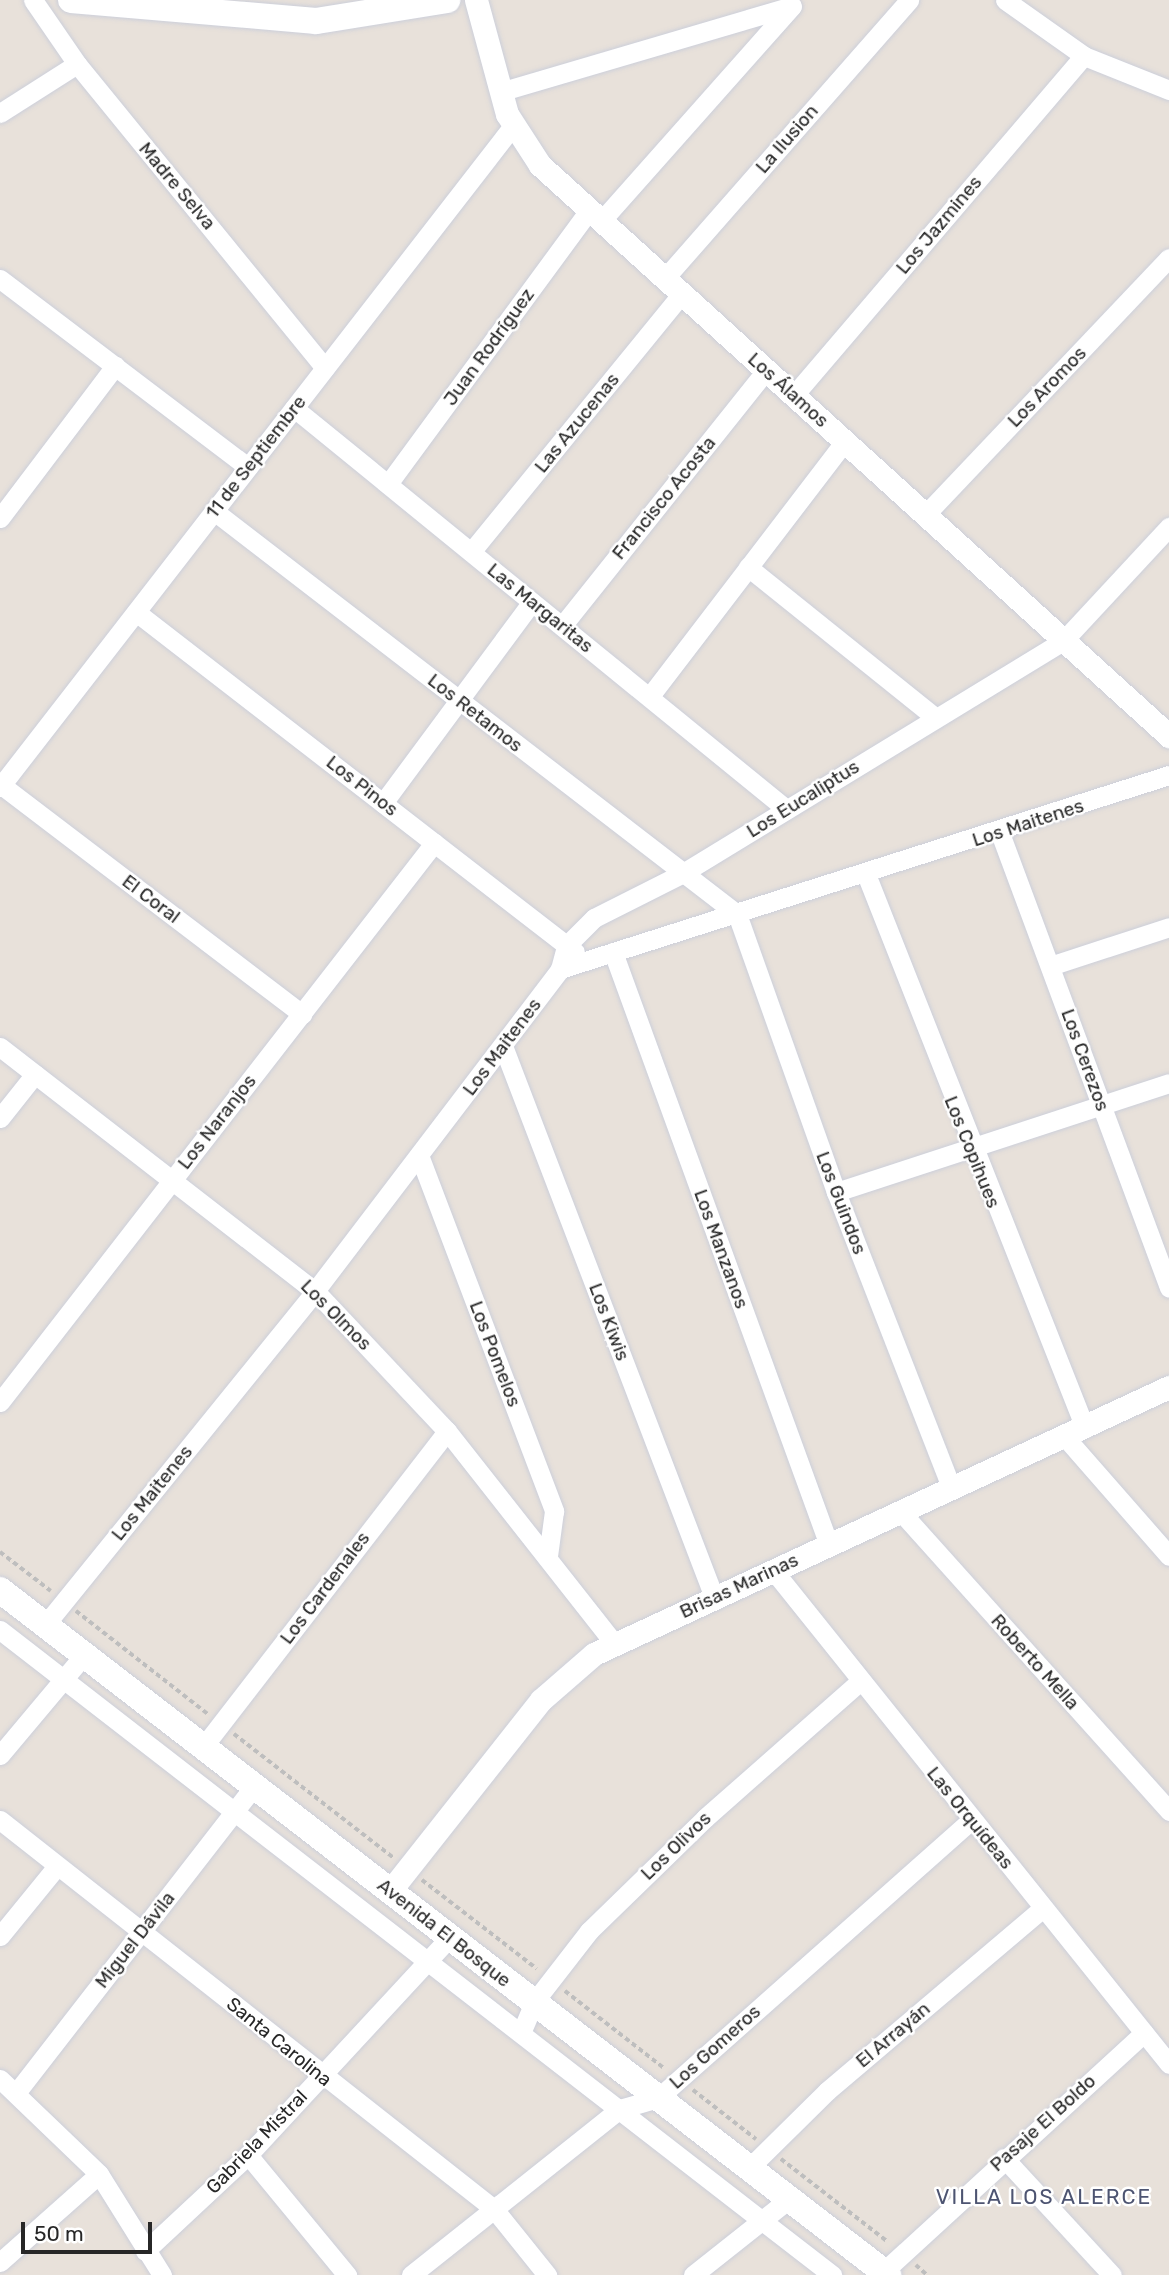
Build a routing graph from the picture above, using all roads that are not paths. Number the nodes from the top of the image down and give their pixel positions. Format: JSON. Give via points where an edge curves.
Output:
{"nodes":[{"id":1,"x":33,"y":0,"type":"edge"},
{"id":2,"x":71,"y":0,"type":"edge"},
{"id":3,"x":447,"y":0,"type":"edge"},
{"id":4,"x":477,"y":0,"type":"edge"},
{"id":5,"x":909,"y":0,"type":"edge"},
{"id":6,"x":1005,"y":0,"type":"edge"},
{"id":7,"x":795,"y":3,"type":"edge"},
{"id":8,"x":1084,"y":55,"type":"junction"},
{"id":9,"x":77,"y":64,"type":"junction"},
{"id":10,"x":503,"y":91,"type":"junction"},
{"id":11,"x":1166,"y":91,"type":"edge"},
{"id":12,"x":0,"y":113,"type":"edge"},
{"id":13,"x":512,"y":127,"type":"junction"},
{"id":14,"x":596,"y":215,"type":"junction"},
{"id":15,"x":1169,"y":258,"type":"edge"},
{"id":16,"x":0,"y":279,"type":"edge"},
{"id":17,"x":673,"y":285,"type":"junction"},
{"id":18,"x":115,"y":366,"type":"junction"},
{"id":19,"x":325,"y":368,"type":"junction"},
{"id":20,"x":766,"y":370,"type":"junction"},
{"id":21,"x":794,"y":395,"type":"junction"},
{"id":22,"x":294,"y":408,"type":"junction"},
{"id":23,"x":845,"y":441,"type":"junction"},
{"id":24,"x":248,"y":467,"type":"junction"},
{"id":25,"x":388,"y":484,"type":"junction"},
{"id":26,"x":214,"y":511,"type":"junction"},
{"id":27,"x":925,"y":515,"type":"junction"},
{"id":28,"x":0,"y":519,"type":"edge"},
{"id":29,"x":1169,"y":527,"type":"edge"},
{"id":30,"x":471,"y":552,"type":"junction"},
{"id":31,"x":748,"y":567,"type":"junction"},
{"id":32,"x":532,"y":602,"type":"junction"},
{"id":33,"x":136,"y":612,"type":"junction"},
{"id":34,"x":562,"y":626,"type":"junction"},
{"id":35,"x":1063,"y":641,"type":"junction"},
{"id":36,"x":650,"y":696,"type":"junction"},
{"id":37,"x":459,"y":701,"type":"junction"},
{"id":38,"x":936,"y":718,"type":"junction"},
{"id":39,"x":1169,"y":736,"type":"edge"},
{"id":40,"x":1169,"y":775,"type":"edge"},
{"id":41,"x":0,"y":786,"type":"edge"},
{"id":42,"x":383,"y":803,"type":"junction"},
{"id":43,"x":786,"y":809,"type":"junction"},
{"id":44,"x":1000,"y":833,"type":"junction"},
{"id":45,"x":434,"y":843,"type":"junction"},
{"id":46,"x":683,"y":873,"type":"junction"},
{"id":47,"x":866,"y":874,"type":"junction"},
{"id":48,"x":737,"y":914,"type":"junction"},
{"id":49,"x":1169,"y":927,"type":"edge"},
{"id":50,"x":566,"y":946,"type":"junction"},
{"id":51,"x":613,"y":952,"type":"junction"},
{"id":52,"x":587,"y":961,"type":"junction"},
{"id":53,"x":1050,"y":966,"type":"junction"},
{"id":54,"x":560,"y":969,"type":"junction"},
{"id":55,"x":302,"y":1014,"type":"junction"},
{"id":56,"x":503,"y":1046,"type":"junction"},
{"id":57,"x":0,"y":1047,"type":"edge"},
{"id":58,"x":35,"y":1074,"type":"junction"},
{"id":59,"x":1169,"y":1083,"type":"edge"},
{"id":60,"x":1101,"y":1105,"type":"junction"},
{"id":61,"x":0,"y":1118,"type":"edge"},
{"id":62,"x":970,"y":1148,"type":"junction"},
{"id":63,"x":419,"y":1155,"type":"junction"},
{"id":64,"x":173,"y":1178,"type":"junction"},
{"id":65,"x":836,"y":1192,"type":"junction"},
{"id":66,"x":1169,"y":1288,"type":"edge"},
{"id":67,"x":315,"y":1291,"type":"junction"},
{"id":68,"x":1169,"y":1387,"type":"edge"},
{"id":69,"x":0,"y":1402,"type":"edge"},
{"id":70,"x":447,"y":1431,"type":"junction"},
{"id":71,"x":1075,"y":1432,"type":"junction"},
{"id":72,"x":952,"y":1489,"type":"junction"},
{"id":73,"x":901,"y":1512,"type":"junction"},
{"id":74,"x":829,"y":1545,"type":"junction"},
{"id":75,"x":548,"y":1556,"type":"junction"},
{"id":76,"x":1169,"y":1556,"type":"edge"},
{"id":77,"x":773,"y":1570,"type":"junction"},
{"id":78,"x":0,"y":1590,"type":"edge"},
{"id":79,"x":714,"y":1597,"type":"junction"},
{"id":80,"x":46,"y":1625,"type":"junction"},
{"id":81,"x":0,"y":1630,"type":"edge"},
{"id":82,"x":614,"y":1643,"type":"junction"},
{"id":83,"x":84,"y":1655,"type":"junction"},
{"id":84,"x":63,"y":1680,"type":"junction"},
{"id":85,"x":859,"y":1682,"type":"junction"},
{"id":86,"x":203,"y":1747,"type":"junction"},
{"id":87,"x":0,"y":1755,"type":"edge"},
{"id":88,"x":254,"y":1786,"type":"junction"},
{"id":89,"x":1169,"y":1811,"type":"edge"},
{"id":90,"x":234,"y":1812,"type":"junction"},
{"id":91,"x":0,"y":1820,"type":"edge"},
{"id":92,"x":971,"y":1820,"type":"junction"},
{"id":93,"x":57,"y":1866,"type":"junction"},
{"id":94,"x":390,"y":1891,"type":"junction"},
{"id":95,"x":1043,"y":1908,"type":"junction"},
{"id":96,"x":142,"y":1932,"type":"junction"},
{"id":97,"x":0,"y":1936,"type":"edge"},
{"id":98,"x":450,"y":1937,"type":"junction"},
{"id":99,"x":425,"y":1964,"type":"junction"},
{"id":100,"x":534,"y":2002,"type":"junction"},
{"id":101,"x":520,"y":2033,"type":"junction"},
{"id":102,"x":1144,"y":2033,"type":"junction"},
{"id":103,"x":1169,"y":2064,"type":"edge"},
{"id":104,"x":321,"y":2077,"type":"junction"},
{"id":105,"x":0,"y":2079,"type":"edge"},
{"id":106,"x":16,"y":2093,"type":"junction"},
{"id":107,"x":658,"y":2098,"type":"junction"},
{"id":108,"x":620,"y":2109,"type":"junction"},
{"id":109,"x":248,"y":2155,"type":"junction"},
{"id":110,"x":1004,"y":2158,"type":"junction"},
{"id":111,"x":749,"y":2168,"type":"junction"},
{"id":112,"x":99,"y":2174,"type":"junction"},
{"id":113,"x":789,"y":2199,"type":"junction"},
{"id":114,"x":494,"y":2209,"type":"junction"},
{"id":115,"x":762,"y":2220,"type":"junction"},
{"id":116,"x":145,"y":2251,"type":"junction"},
{"id":117,"x":0,"y":2262,"type":"edge"},
{"id":118,"x":879,"y":2266,"type":"edge"},
{"id":119,"x":162,"y":2275,"type":"edge"},
{"id":120,"x":347,"y":2275,"type":"edge"},
{"id":121,"x":411,"y":2275,"type":"edge"},
{"id":122,"x":547,"y":2275,"type":"edge"},
{"id":123,"x":693,"y":2275,"type":"edge"},
{"id":124,"x":832,"y":2275,"type":"edge"},
{"id":125,"x":1112,"y":2275,"type":"edge"}],
"edges":[{"from":1,"to":9,"type":"street","name":"Madre Selva"},
{"from":2,"to":3,"type":"main road","via":[[316,21]]},
{"from":4,"to":10,"type":"street","name":"Los Álamos"},
{"from":5,"to":17,"type":"street","name":"La Ilusion"},
{"from":6,"to":8,"type":"street"},
{"from":7,"to":10,"type":"street"},
{"from":7,"to":14,"type":"street","name":"Juan Rodríguez"},
{"from":8,"to":11,"type":"street"},
{"from":8,"to":21,"type":"street","name":"Los Jazmines"},
{"from":9,"to":12,"type":"street"},
{"from":9,"to":19,"type":"street","name":"Madre Selva"},
{"from":10,"to":13,"type":"street","name":"Los Álamos"},
{"from":13,"to":14,"type":"street","name":"Los Álamos","via":[[540,165]]},
{"from":13,"to":19,"type":"street","name":"11 de Septiembre"},
{"from":14,"to":17,"type":"street","name":"Los Álamos"},
{"from":14,"to":25,"type":"street","name":"Juan Rodríguez"},
{"from":15,"to":27,"type":"street","name":"Los Aromos"},
{"from":16,"to":18,"type":"street"},
{"from":17,"to":20,"type":"street","name":"Los Álamos"},
{"from":17,"to":30,"type":"street","name":"Las Azucenas"},
{"from":18,"to":24,"type":"street"},
{"from":18,"to":28,"type":"street"},
{"from":19,"to":22,"type":"street","name":"11 de Septiembre"},
{"from":20,"to":21,"type":"street","name":"Los Álamos"},
{"from":20,"to":34,"type":"street","name":"Francisco Acosta"},
{"from":21,"to":23,"type":"street","name":"Los Álamos"},
{"from":22,"to":24,"type":"street","name":"11 de Septiembre"},
{"from":22,"to":25,"type":"street","name":"Las Margaritas"},
{"from":23,"to":27,"type":"street","name":"Los Álamos"},
{"from":23,"to":31,"type":"street"},
{"from":24,"to":26,"type":"street","name":"11 de Septiembre"},
{"from":25,"to":30,"type":"street","name":"Las Margaritas"},
{"from":26,"to":33,"type":"street","name":"11 de Septiembre"},
{"from":26,"to":37,"type":"street","name":"Los Retamos"},
{"from":27,"to":35,"type":"street","name":"Los Álamos"},
{"from":29,"to":35,"type":"street","name":"Los Eucaliptus"},
{"from":30,"to":32,"type":"street","name":"Las Margaritas"},
{"from":31,"to":36,"type":"street"},
{"from":31,"to":38,"type":"street"},
{"from":32,"to":34,"type":"street","name":"Las Margaritas"},
{"from":32,"to":37,"type":"street"},
{"from":33,"to":41,"type":"street","name":"11 de Septiembre"},
{"from":33,"to":42,"type":"street","name":"Los Pinos"},
{"from":34,"to":36,"type":"street","name":"Las Margaritas"},
{"from":35,"to":38,"type":"street","name":"Los Eucaliptus"},
{"from":35,"to":39,"type":"street","name":"Los Álamos"},
{"from":36,"to":43,"type":"street","name":"Las Margaritas"},
{"from":37,"to":42,"type":"street"},
{"from":37,"to":46,"type":"street","name":"Los Retamos"},
{"from":38,"to":43,"type":"street","name":"Los Eucaliptus"},
{"from":40,"to":44,"type":"street","name":"Los Maitenes"},
{"from":41,"to":55,"type":"street","name":"El Coral"},
{"from":42,"to":45,"type":"street","name":"Los Pinos"},
{"from":43,"to":46,"type":"street","name":"Los Eucaliptus"},
{"from":44,"to":47,"type":"street","name":"Los Maitenes"},
{"from":44,"to":53,"type":"street","name":"Los Cerezos"},
{"from":45,"to":50,"type":"street","name":"Los Pinos"},
{"from":45,"to":55,"type":"street","name":"Los Naranjos"},
{"from":46,"to":48,"type":"street","name":"Los Retamos"},
{"from":46,"to":50,"type":"street","name":"Los Eucaliptus","via":[[594,918]]},
{"from":47,"to":48,"type":"street","name":"Los Maitenes"},
{"from":47,"to":62,"type":"street","name":"Los Copihues"},
{"from":48,"to":51,"type":"street","name":"Los Maitenes"},
{"from":48,"to":65,"type":"street","name":"Los Guindos"},
{"from":49,"to":53,"type":"street"},
{"from":50,"to":52,"type":"street","name":"Los Pinos"},
{"from":50,"to":54,"type":"street"},
{"from":51,"to":52,"type":"street","name":"Los Maitenes"},
{"from":51,"to":74,"type":"street","name":"Los Manzanos"},
{"from":52,"to":54,"type":"street","name":"Los Maitenes"},
{"from":53,"to":60,"type":"street","name":"Los Cerezos"},
{"from":54,"to":56,"type":"street","name":"Los Maitenes"},
{"from":55,"to":64,"type":"street","name":"Los Naranjos"},
{"from":56,"to":63,"type":"street","name":"Los Maitenes"},
{"from":56,"to":79,"type":"street","name":"Los Kiwis"},
{"from":57,"to":58,"type":"street","name":"Los Olmos"},
{"from":58,"to":61,"type":"street"},
{"from":58,"to":64,"type":"street","name":"Los Olmos"},
{"from":59,"to":60,"type":"street"},
{"from":60,"to":62,"type":"street"},
{"from":60,"to":66,"type":"street","name":"Los Cerezos"},
{"from":62,"to":65,"type":"street"},
{"from":62,"to":71,"type":"street","name":"Los Copihues"},
{"from":63,"to":67,"type":"street","name":"Los Maitenes"},
{"from":63,"to":75,"type":"street","name":"Los Pomelos","via":[[554,1511]]},
{"from":64,"to":67,"type":"street","name":"Los Olmos"},
{"from":64,"to":69,"type":"street","name":"Los Naranjos"},
{"from":65,"to":72,"type":"street","name":"Los Guindos"},
{"from":67,"to":70,"type":"street","name":"Los Olmos"},
{"from":67,"to":80,"type":"street","name":"Los Maitenes"},
{"from":68,"to":71,"type":"street","name":"Brisas Marinas"},
{"from":70,"to":75,"type":"street","name":"Los Olmos"},
{"from":70,"to":86,"type":"street","name":"Los Cardenales"},
{"from":71,"to":72,"type":"street","name":"Brisas Marinas"},
{"from":71,"to":76,"type":"street","name":"Los Copihues"},
{"from":72,"to":73,"type":"street","name":"Brisas Marinas"},
{"from":73,"to":74,"type":"street","name":"Brisas Marinas"},
{"from":73,"to":89,"type":"street","name":"Roberto Mella"},
{"from":74,"to":77,"type":"street","name":"Brisas Marinas"},
{"from":75,"to":82,"type":"street","name":"Los Olmos"},
{"from":77,"to":79,"type":"street","name":"Brisas Marinas"},
{"from":77,"to":85,"type":"street","name":"Las Orquídeas"},
{"from":78,"to":80,"type":"main road","name":"Avenida El Bosque"},
{"from":79,"to":82,"type":"street","name":"Brisas Marinas"},
{"from":80,"to":83,"type":"main road","name":"Avenida El Bosque"},
{"from":81,"to":84,"type":"street","name":"Avenida El Bosque"},
{"from":82,"to":94,"type":"street","name":"Brisas Marinas","via":[[541,1699]]},
{"from":83,"to":84,"type":"street"},
{"from":83,"to":86,"type":"main road","name":"Avenida El Bosque"},
{"from":84,"to":87,"type":"street"},
{"from":84,"to":90,"type":"street","name":"Avenida El Bosque"},
{"from":85,"to":92,"type":"street","name":"Las Orquídeas"},
{"from":85,"to":100,"type":"street","name":"Los Olivos","via":[[705,1818],[589,1931]]},
{"from":86,"to":88,"type":"main road","name":"Avenida El Bosque"},
{"from":88,"to":90,"type":"street","name":"Miguel Dávila"},
{"from":88,"to":94,"type":"main road","name":"Avenida El Bosque"},
{"from":90,"to":96,"type":"street","name":"Miguel Dávila"},
{"from":90,"to":99,"type":"street","name":"Avenida El Bosque"},
{"from":91,"to":93,"type":"street","name":"Santa Carolina"},
{"from":92,"to":95,"type":"street","name":"Las Orquídeas"},
{"from":92,"to":107,"type":"street","name":"Los Gomeros"},
{"from":93,"to":96,"type":"street","name":"Santa Carolina"},
{"from":93,"to":97,"type":"street"},
{"from":94,"to":98,"type":"main road","name":"Avenida El Bosque"},
{"from":95,"to":102,"type":"street","name":"Las Orquídeas"},
{"from":95,"to":111,"type":"street","name":"El Arrayán","via":[[827,2091]]},
{"from":96,"to":104,"type":"street","name":"Santa Carolina"},
{"from":96,"to":106,"type":"street","name":"Miguel Dávila"},
{"from":98,"to":99,"type":"street","name":"Gabriela Mistral"},
{"from":98,"to":100,"type":"main road","name":"Avenida El Bosque"},
{"from":99,"to":101,"type":"street","name":"Avenida El Bosque"},
{"from":99,"to":104,"type":"street","name":"Gabriela Mistral"},
{"from":100,"to":101,"type":"street","name":"Los Olivos"},
{"from":100,"to":107,"type":"main road","name":"Avenida El Bosque"},
{"from":101,"to":108,"type":"street","name":"Avenida El Bosque"},
{"from":102,"to":103,"type":"street","name":"Las Orquídeas"},
{"from":102,"to":110,"type":"street","name":"Pasaje El Boldo"},
{"from":104,"to":109,"type":"street","name":"Gabriela Mistral"},
{"from":104,"to":114,"type":"street","name":"Santa Carolina"},
{"from":105,"to":106,"type":"street"},
{"from":106,"to":112,"type":"street"},
{"from":107,"to":108,"type":"street","name":"Los Gomeros"},
{"from":107,"to":111,"type":"main road","name":"Avenida El Bosque"},
{"from":108,"to":114,"type":"street","name":"Los Gomeros"},
{"from":108,"to":115,"type":"street","name":"Avenida El Bosque"},
{"from":109,"to":116,"type":"street","name":"Gabriela Mistral"},
{"from":109,"to":120,"type":"street"},
{"from":110,"to":118,"type":"street","name":"Pasaje El Boldo"},
{"from":110,"to":125,"type":"street"},
{"from":111,"to":113,"type":"main road","name":"Avenida El Bosque"},
{"from":112,"to":116,"type":"street"},
{"from":112,"to":117,"type":"street"},
{"from":113,"to":115,"type":"street"},
{"from":113,"to":118,"type":"main road","name":"Avenida El Bosque"},
{"from":114,"to":121,"type":"street","name":"Los Gomeros"},
{"from":114,"to":122,"type":"street","name":"Santa Carolina"},
{"from":115,"to":123,"type":"street"},
{"from":115,"to":124,"type":"street","name":"Avenida El Bosque"},
{"from":116,"to":119,"type":"street"}]}
